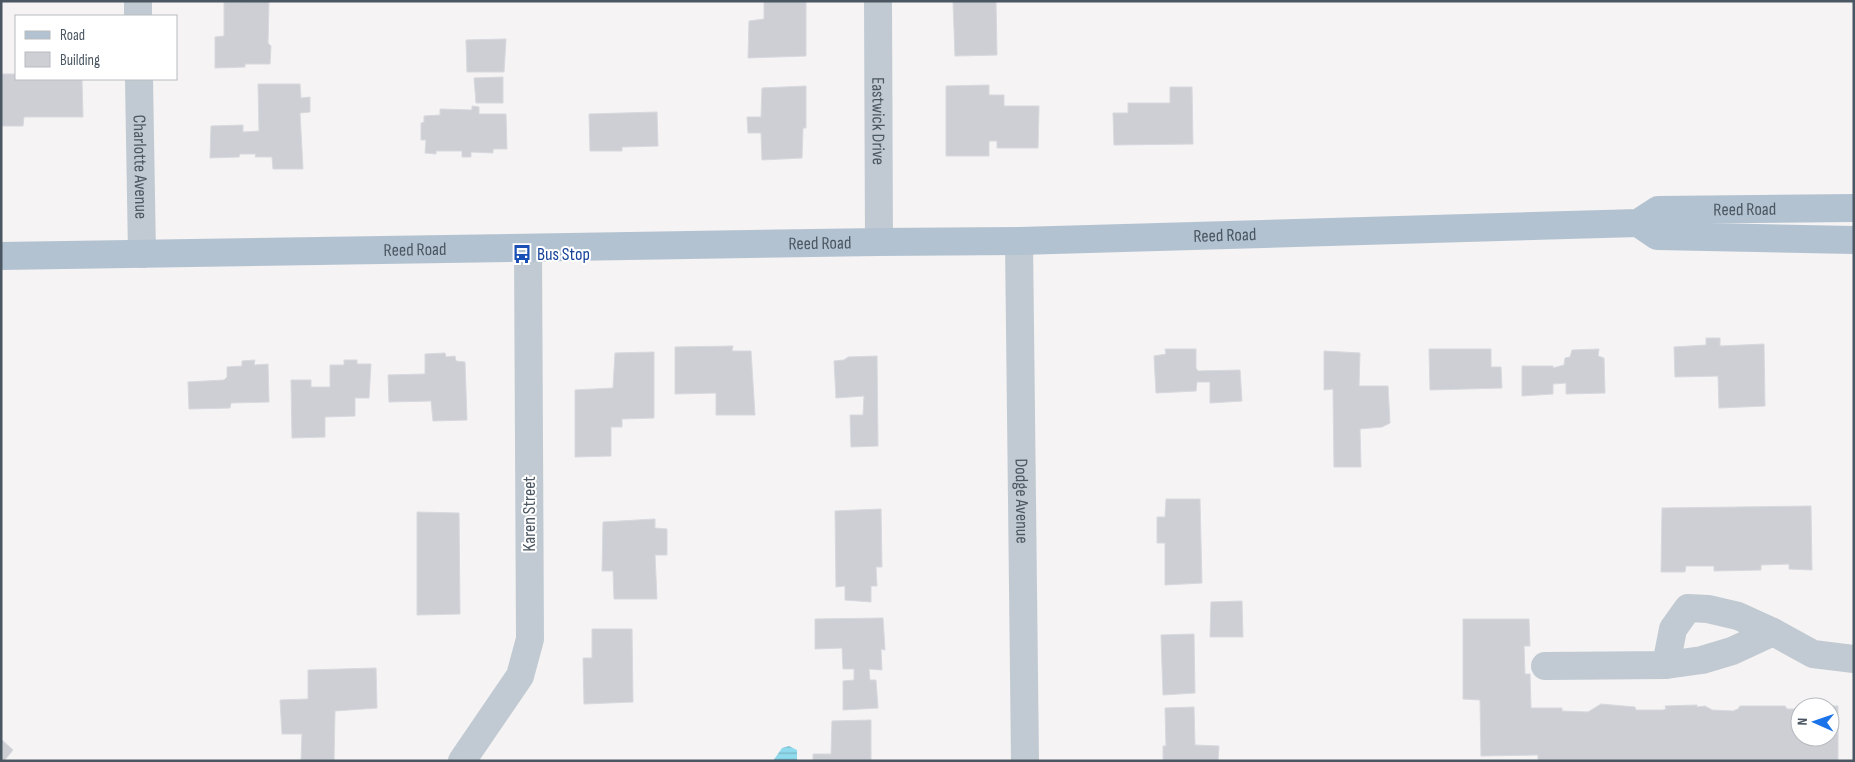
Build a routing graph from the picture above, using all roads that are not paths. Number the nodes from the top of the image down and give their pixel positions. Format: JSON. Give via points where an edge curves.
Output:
{"nodes":[{"id":1,"x":138,"y":1,"type":"edge"},
{"id":2,"x":878,"y":1,"type":"edge"},
{"id":3,"x":138,"y":15,"type":"edge"},
{"id":4,"x":139,"y":80,"type":"edge"},
{"id":5,"x":1854,"y":208,"type":"edge"},
{"id":6,"x":1638,"y":223,"type":"junction"},
{"id":7,"x":1854,"y":240,"type":"edge"},
{"id":8,"x":879,"y":242,"type":"junction"},
{"id":9,"x":1019,"y":242,"type":"junction"},
{"id":10,"x":528,"y":248,"type":"junction"},
{"id":11,"x":142,"y":254,"type":"junction"},
{"id":12,"x":1,"y":256,"type":"edge"},
{"id":13,"x":1773,"y":632,"type":"junction"},
{"id":14,"x":1854,"y":659,"type":"edge"},
{"id":15,"x":1666,"y":665,"type":"junction"},
{"id":16,"x":1545,"y":666,"type":"dead end"},
{"id":17,"x":462,"y":761,"type":"edge"},
{"id":18,"x":1025,"y":761,"type":"edge"}],
"edges":[{"from":1,"to":3,"type":"street"},
{"from":2,"to":8,"type":"street","name":"Eastwick Drive"},
{"from":4,"to":11,"type":"street","name":"Charlotte Avenue"},
{"from":5,"to":6,"type":"main road","name":"Reed Road","via":[[1658,210]]},
{"from":6,"to":7,"type":"main road","name":"Reed Road","via":[[1657,236]]},
{"from":6,"to":9,"type":"main road","name":"Reed Road"},
{"from":8,"to":9,"type":"main road","name":"Reed Road"},
{"from":8,"to":10,"type":"main road","name":"Reed Road"},
{"from":9,"to":18,"type":"street","name":"Dodge Avenue"},
{"from":10,"to":11,"type":"main road","name":"Reed Road"},
{"from":10,"to":17,"type":"street","name":"Karen Street","via":[[530,639],[520,676]]},
{"from":11,"to":12,"type":"main road","name":"Reed Road"},
{"from":13,"to":14,"type":"street","via":[[1813,654]]},
{"from":13,"to":15,"type":"street","via":[[1732,651],[1702,660]]},
{"from":13,"to":15,"type":"street","via":[[1738,616],[1688,608],[1673,629]]},
{"from":15,"to":16,"type":"street"}]}
